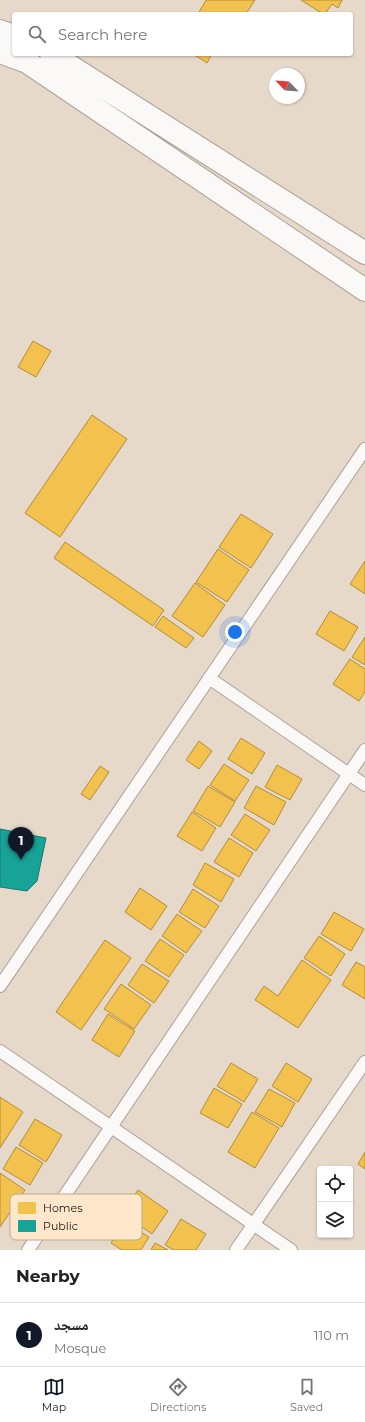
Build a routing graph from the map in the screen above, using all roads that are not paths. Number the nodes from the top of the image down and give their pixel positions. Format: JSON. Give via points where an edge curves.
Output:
{"nodes":[{"id":1,"x":0,"y":31,"type":"edge"},
{"id":2,"x":12,"y":35,"type":"edge"},
{"id":3,"x":0,"y":52,"type":"edge"},
{"id":4,"x":54,"y":56,"type":"edge"},
{"id":5,"x":365,"y":253,"type":"edge"},
{"id":6,"x":365,"y":289,"type":"edge"},
{"id":7,"x":365,"y":449,"type":"edge"},
{"id":8,"x":209,"y":678,"type":"junction"},
{"id":9,"x":365,"y":750,"type":"edge"},
{"id":10,"x":349,"y":774,"type":"junction"},
{"id":11,"x":365,"y":785,"type":"edge"},
{"id":12,"x":0,"y":986,"type":"edge"},
{"id":13,"x":0,"y":1050,"type":"edge"},
{"id":14,"x":365,"y":1062,"type":"edge"},
{"id":15,"x":111,"y":1127,"type":"junction"},
{"id":16,"x":66,"y":1194,"type":"edge"},
{"id":17,"x":253,"y":1224,"type":"junction"},
{"id":18,"x":35,"y":1240,"type":"edge"},
{"id":19,"x":28,"y":1250,"type":"edge"},
{"id":20,"x":236,"y":1250,"type":"edge"},
{"id":21,"x":291,"y":1250,"type":"edge"}],
"edges":[{"from":1,"to":2,"type":"street"},
{"from":3,"to":6,"type":"street","via":[[27,62]]},
{"from":4,"to":5,"type":"street"},
{"from":7,"to":8,"type":"lane"},
{"from":8,"to":10,"type":"lane"},
{"from":8,"to":12,"type":"lane"},
{"from":9,"to":10,"type":"lane"},
{"from":10,"to":11,"type":"lane"},
{"from":10,"to":15,"type":"lane"},
{"from":13,"to":15,"type":"lane"},
{"from":14,"to":17,"type":"lane"},
{"from":15,"to":16,"type":"lane"},
{"from":15,"to":17,"type":"lane"},
{"from":17,"to":20,"type":"lane"},
{"from":17,"to":21,"type":"lane"},
{"from":18,"to":19,"type":"lane"}]}
